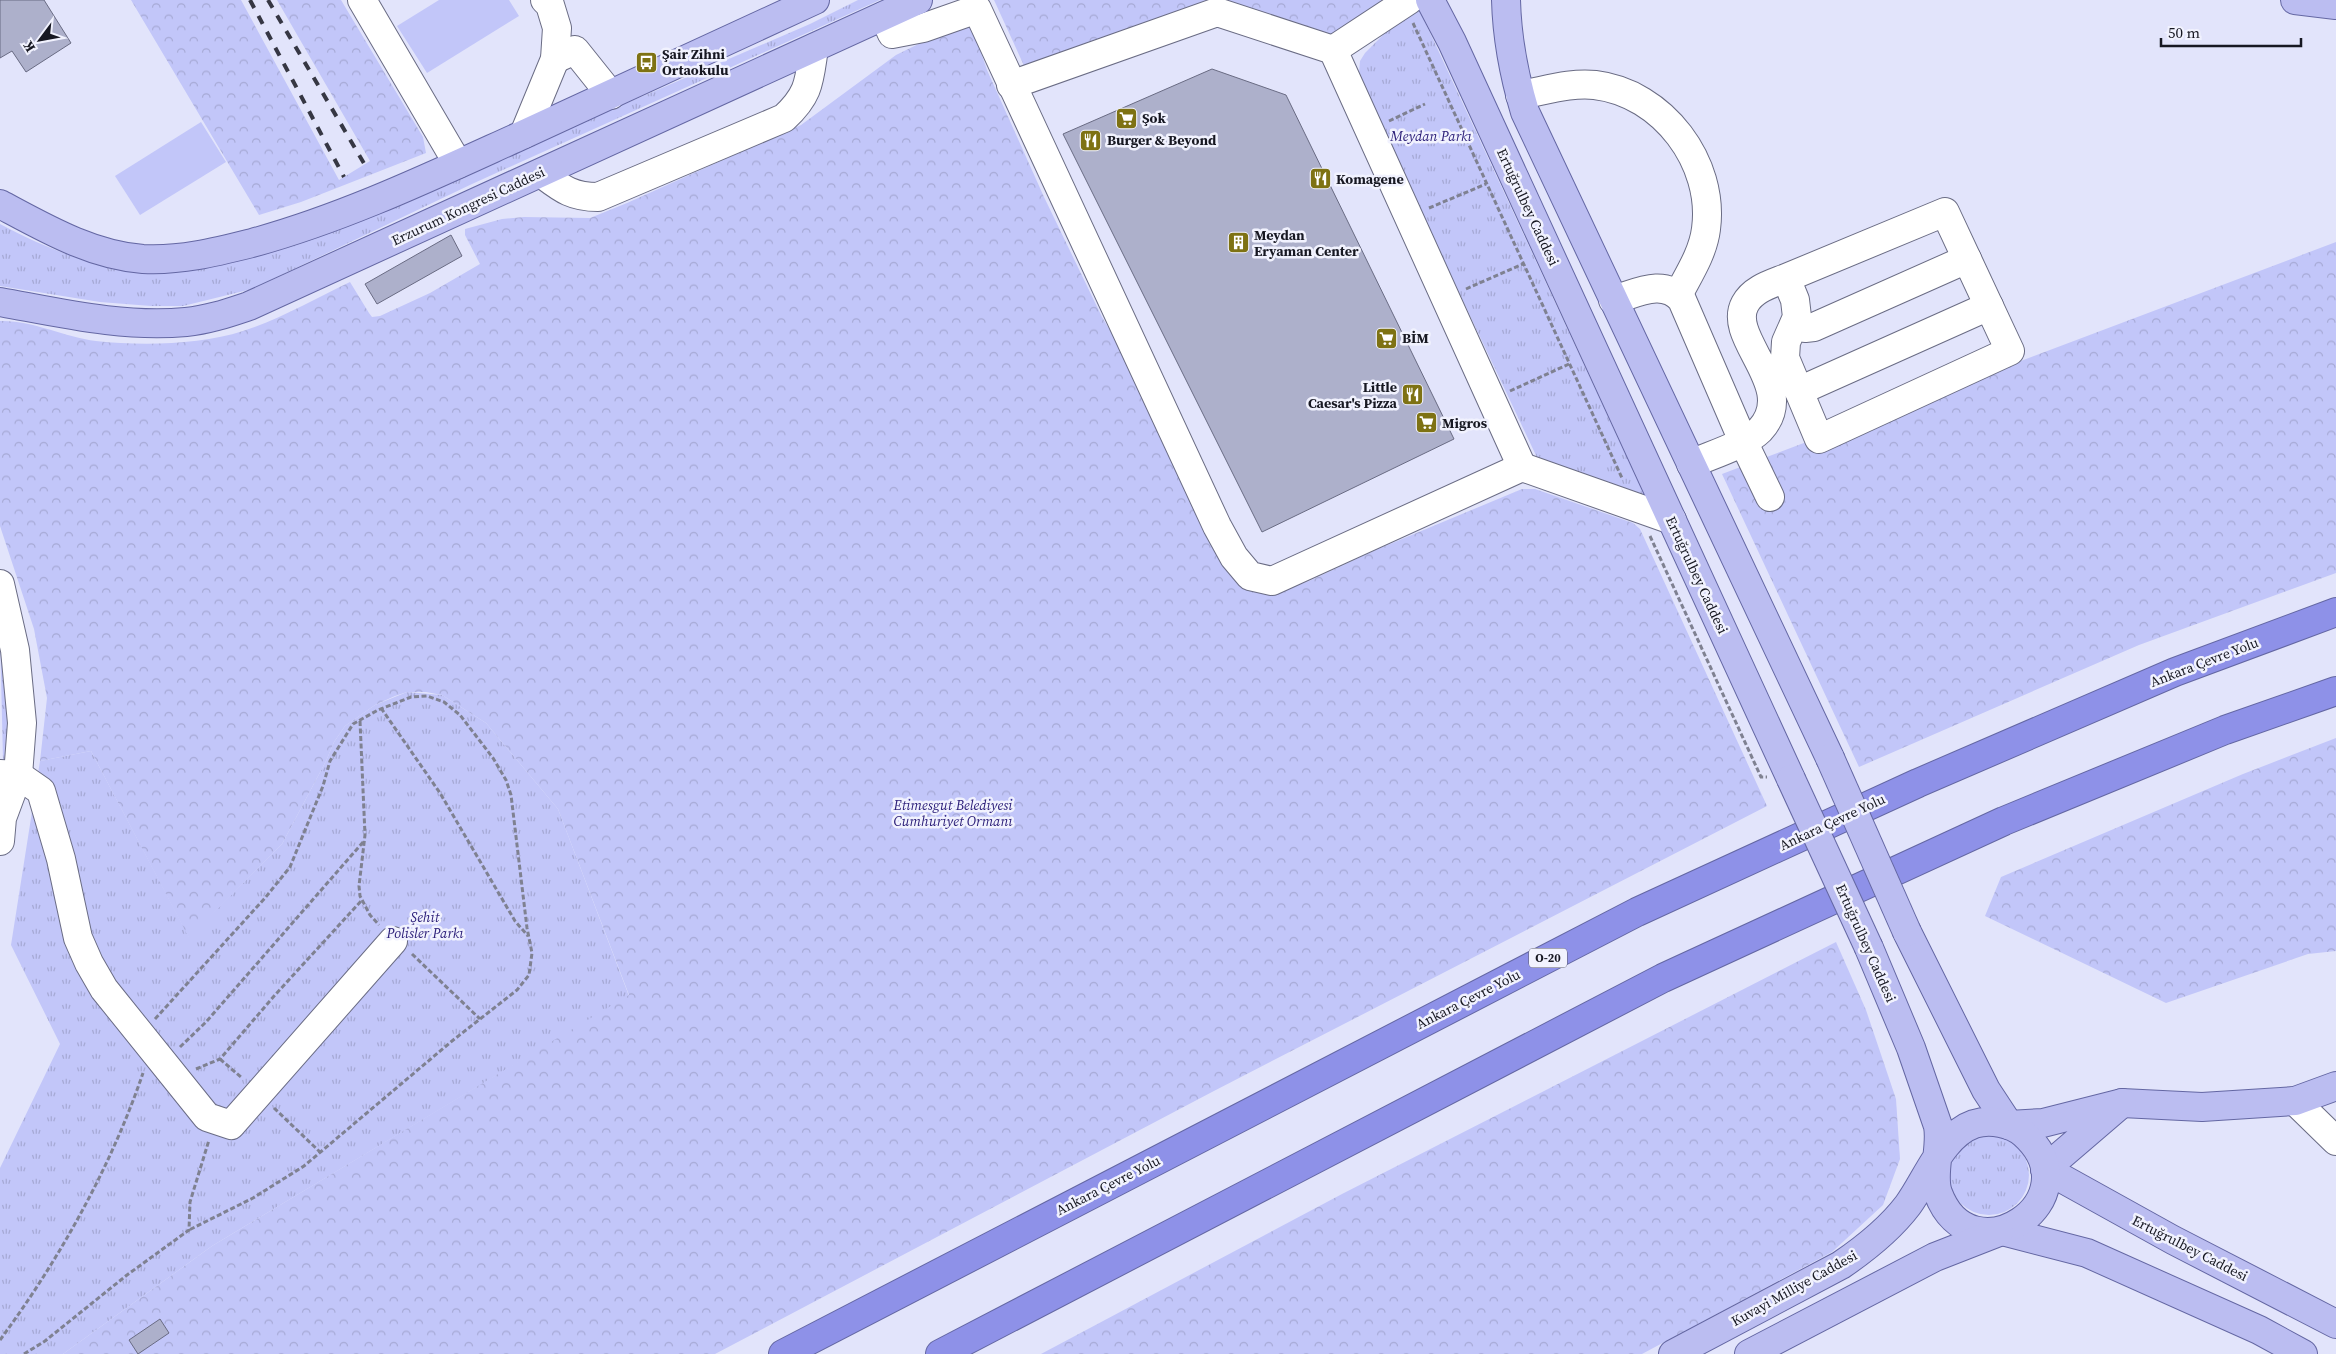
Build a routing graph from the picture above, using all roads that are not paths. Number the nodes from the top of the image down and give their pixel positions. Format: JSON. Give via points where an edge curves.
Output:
{"nodes":[{"id":1,"x":362,"y":0,"type":"edge"},
{"id":2,"x":545,"y":0,"type":"edge"},
{"id":3,"x":815,"y":0,"type":"edge"},
{"id":4,"x":918,"y":0,"type":"edge"},
{"id":5,"x":1430,"y":0,"type":"edge"},
{"id":6,"x":1506,"y":0,"type":"edge"},
{"id":7,"x":2295,"y":0,"type":"edge"},
{"id":8,"x":1406,"y":2,"type":"edge"},
{"id":9,"x":2336,"y":5,"type":"edge"},
{"id":10,"x":1217,"y":6,"type":"edge"},
{"id":11,"x":884,"y":16,"type":"junction"},
{"id":12,"x":814,"y":48,"type":"junction"},
{"id":13,"x":1334,"y":50,"type":"junction"},
{"id":14,"x":565,"y":55,"type":"junction"},
{"id":15,"x":1011,"y":85,"type":"junction"},
{"id":16,"x":611,"y":94,"type":"junction"},
{"id":17,"x":1520,"y":96,"type":"junction"},
{"id":18,"x":524,"y":134,"type":"junction"},
{"id":19,"x":458,"y":164,"type":"junction"},
{"id":20,"x":541,"y":173,"type":"junction"},
{"id":21,"x":0,"y":204,"type":"edge"},
{"id":22,"x":1967,"y":259,"type":"junction"},
{"id":23,"x":1786,"y":278,"type":"junction"},
{"id":24,"x":1678,"y":295,"type":"junction"},
{"id":25,"x":1613,"y":300,"type":"junction"},
{"id":26,"x":0,"y":302,"type":"edge"},
{"id":27,"x":1989,"y":306,"type":"junction"},
{"id":28,"x":1795,"y":324,"type":"junction"},
{"id":29,"x":1799,"y":391,"type":"junction"},
{"id":30,"x":1743,"y":441,"type":"junction"},
{"id":31,"x":1691,"y":464,"type":"junction"},
{"id":32,"x":1522,"y":467,"type":"junction"},
{"id":33,"x":1770,"y":497,"type":"dead end"},
{"id":34,"x":1672,"y":520,"type":"junction"},
{"id":35,"x":0,"y":584,"type":"edge"},
{"id":36,"x":2336,"y":612,"type":"edge"},
{"id":37,"x":2336,"y":691,"type":"edge"},
{"id":38,"x":9,"y":774,"type":"edge"},
{"id":39,"x":1,"y":822,"type":"edge"},
{"id":40,"x":393,"y":941,"type":"road end"},
{"id":41,"x":2336,"y":1086,"type":"edge"},
{"id":42,"x":2295,"y":1101,"type":"junction"},
{"id":43,"x":2122,"y":1103,"type":"junction"},
{"id":44,"x":2009,"y":1125,"type":"junction"},
{"id":45,"x":2336,"y":1141,"type":"edge"},
{"id":46,"x":1939,"y":1158,"type":"junction"},
{"id":47,"x":2045,"y":1169,"type":"junction"},
{"id":48,"x":2002,"y":1231,"type":"junction"},
{"id":49,"x":2336,"y":1324,"type":"edge"},
{"id":50,"x":783,"y":1354,"type":"edge"},
{"id":51,"x":940,"y":1354,"type":"edge"},
{"id":52,"x":1673,"y":1354,"type":"edge"},
{"id":53,"x":1749,"y":1354,"type":"edge"},
{"id":54,"x":2303,"y":1354,"type":"edge"}],
"edges":[{"from":1,"to":19,"type":"street"},
{"from":2,"to":14,"type":"street","via":[[550,5]]},
{"from":3,"to":16,"type":"main road"},
{"from":4,"to":11,"type":"main road","name":"Erzurum Kongresi Caddesi"},
{"from":5,"to":34,"type":"main road","name":"Ertuğrulbey Caddesi"},
{"from":6,"to":17,"type":"main road","name":"Ertuğrulbey Caddesi","via":[[1509,43]]},
{"from":7,"to":9,"type":"main road"},
{"from":8,"to":13,"type":"street"},
{"from":10,"to":13,"type":"street"},
{"from":10,"to":15,"type":"street"},
{"from":11,"to":12,"type":"main road","name":"Erzurum Kongresi Caddesi"},
{"from":11,"to":15,"type":"street","via":[[892,34],[923,28],[977,9]]},
{"from":12,"to":20,"type":"main road","name":"Erzurum Kongresi Caddesi"},
{"from":12,"to":20,"type":"street","via":[[808,86],[799,104],[784,118],[598,197],[580,197]]},
{"from":13,"to":32,"type":"street"},
{"from":14,"to":16,"type":"street"},
{"from":14,"to":18,"type":"street"},
{"from":15,"to":32,"type":"street","via":[[1217,526],[1234,557],[1250,576],[1272,581]]},
{"from":16,"to":18,"type":"main road"},
{"from":17,"to":24,"type":"street","via":[[1581,84],[1611,88],[1638,98],[1672,126],[1684,141],[1703,178],[1708,212],[1703,246]]},
{"from":17,"to":25,"type":"main road","name":"Ertuğrulbey Caddesi"},
{"from":18,"to":19,"type":"main road"},
{"from":19,"to":21,"type":"main road","via":[[348,211],[280,235],[189,257],[142,259],[118,256],[54,233]]},
{"from":20,"to":26,"type":"main road","name":"Erzurum Kongresi Caddesi","via":[[249,306],[212,318],[149,323],[87,318]]},
{"from":22,"to":23,"type":"street","via":[[1945,212]]},
{"from":22,"to":27,"type":"street"},
{"from":22,"to":28,"type":"street","via":[[1814,327]]},
{"from":23,"to":28,"type":"street","via":[[1797,308]]},
{"from":23,"to":30,"type":"street","via":[[1757,291],[1744,306],[1745,329],[1773,402],[1765,423]]},
{"from":24,"to":25,"type":"street","via":[[1658,287]]},
{"from":24,"to":30,"type":"street"},
{"from":25,"to":31,"type":"main road","name":"Ertuğrulbey Caddesi"},
{"from":27,"to":29,"type":"street"},
{"from":27,"to":29,"type":"street","via":[[2010,351],[1819,439]]},
{"from":28,"to":29,"type":"street","via":[[1784,350]]},
{"from":30,"to":31,"type":"street"},
{"from":30,"to":33,"type":"street"},
{"from":31,"to":44,"type":"main road","name":"Ertuğrulbey Caddesi","bridge":true,"via":[[1830,758],[1907,932],[1986,1090]]},
{"from":32,"to":34,"type":"street"},
{"from":34,"to":46,"type":"main road","name":"Ertuğrulbey Caddesi","bridge":true,"via":[[1782,777],[1869,948],[1898,1015],[1932,1105],[1940,1137]]},
{"from":35,"to":38,"type":"street","via":[[15,650],[22,723]]},
{"from":36,"to":50,"type":"highway","name":"Ankara Çevre Yolu","number":"O-20","via":[[2166,676],[1918,782],[1637,912]]},
{"from":37,"to":51,"type":"highway","via":[[2225,730],[2004,821],[1663,978]]},
{"from":38,"to":39,"type":"street"},
{"from":38,"to":40,"type":"street","via":[[41,791],[61,859],[78,938],[104,989],[207,1117],[215,1121],[231,1125]]},
{"from":41,"to":42,"type":"main road"},
{"from":42,"to":43,"type":"main road","via":[[2202,1107]]},
{"from":42,"to":45,"type":"street"},
{"from":43,"to":44,"type":"main road","via":[[2043,1123]]},
{"from":43,"to":47,"type":"main road"},
{"from":44,"to":46,"type":"main road","name":"Ertuğrulbey Caddesi","via":[[1975,1124],[1959,1131]]},
{"from":44,"to":47,"type":"main road","name":"Ertuğrulbey Caddesi","via":[[2033,1142]]},
{"from":46,"to":48,"type":"main road","name":"Ertuğrulbey Caddesi","via":[[1936,1174],[1938,1191],[1944,1206],[1955,1219],[1969,1228]]},
{"from":46,"to":52,"type":"main road","name":"Kuvayi Milliye Caddesi","via":[[1908,1204],[1866,1248]]},
{"from":47,"to":48,"type":"main road","name":"Ertuğrulbey Caddesi","via":[[2045,1186],[2031,1215]]},
{"from":47,"to":49,"type":"main road","name":"Ertuğrulbey Caddesi"},
{"from":48,"to":53,"type":"main road","via":[[1935,1256]]},
{"from":48,"to":54,"type":"main road","name":"Ertuğrulbey Caddesi","via":[[2087,1253],[2259,1330]]}]}
